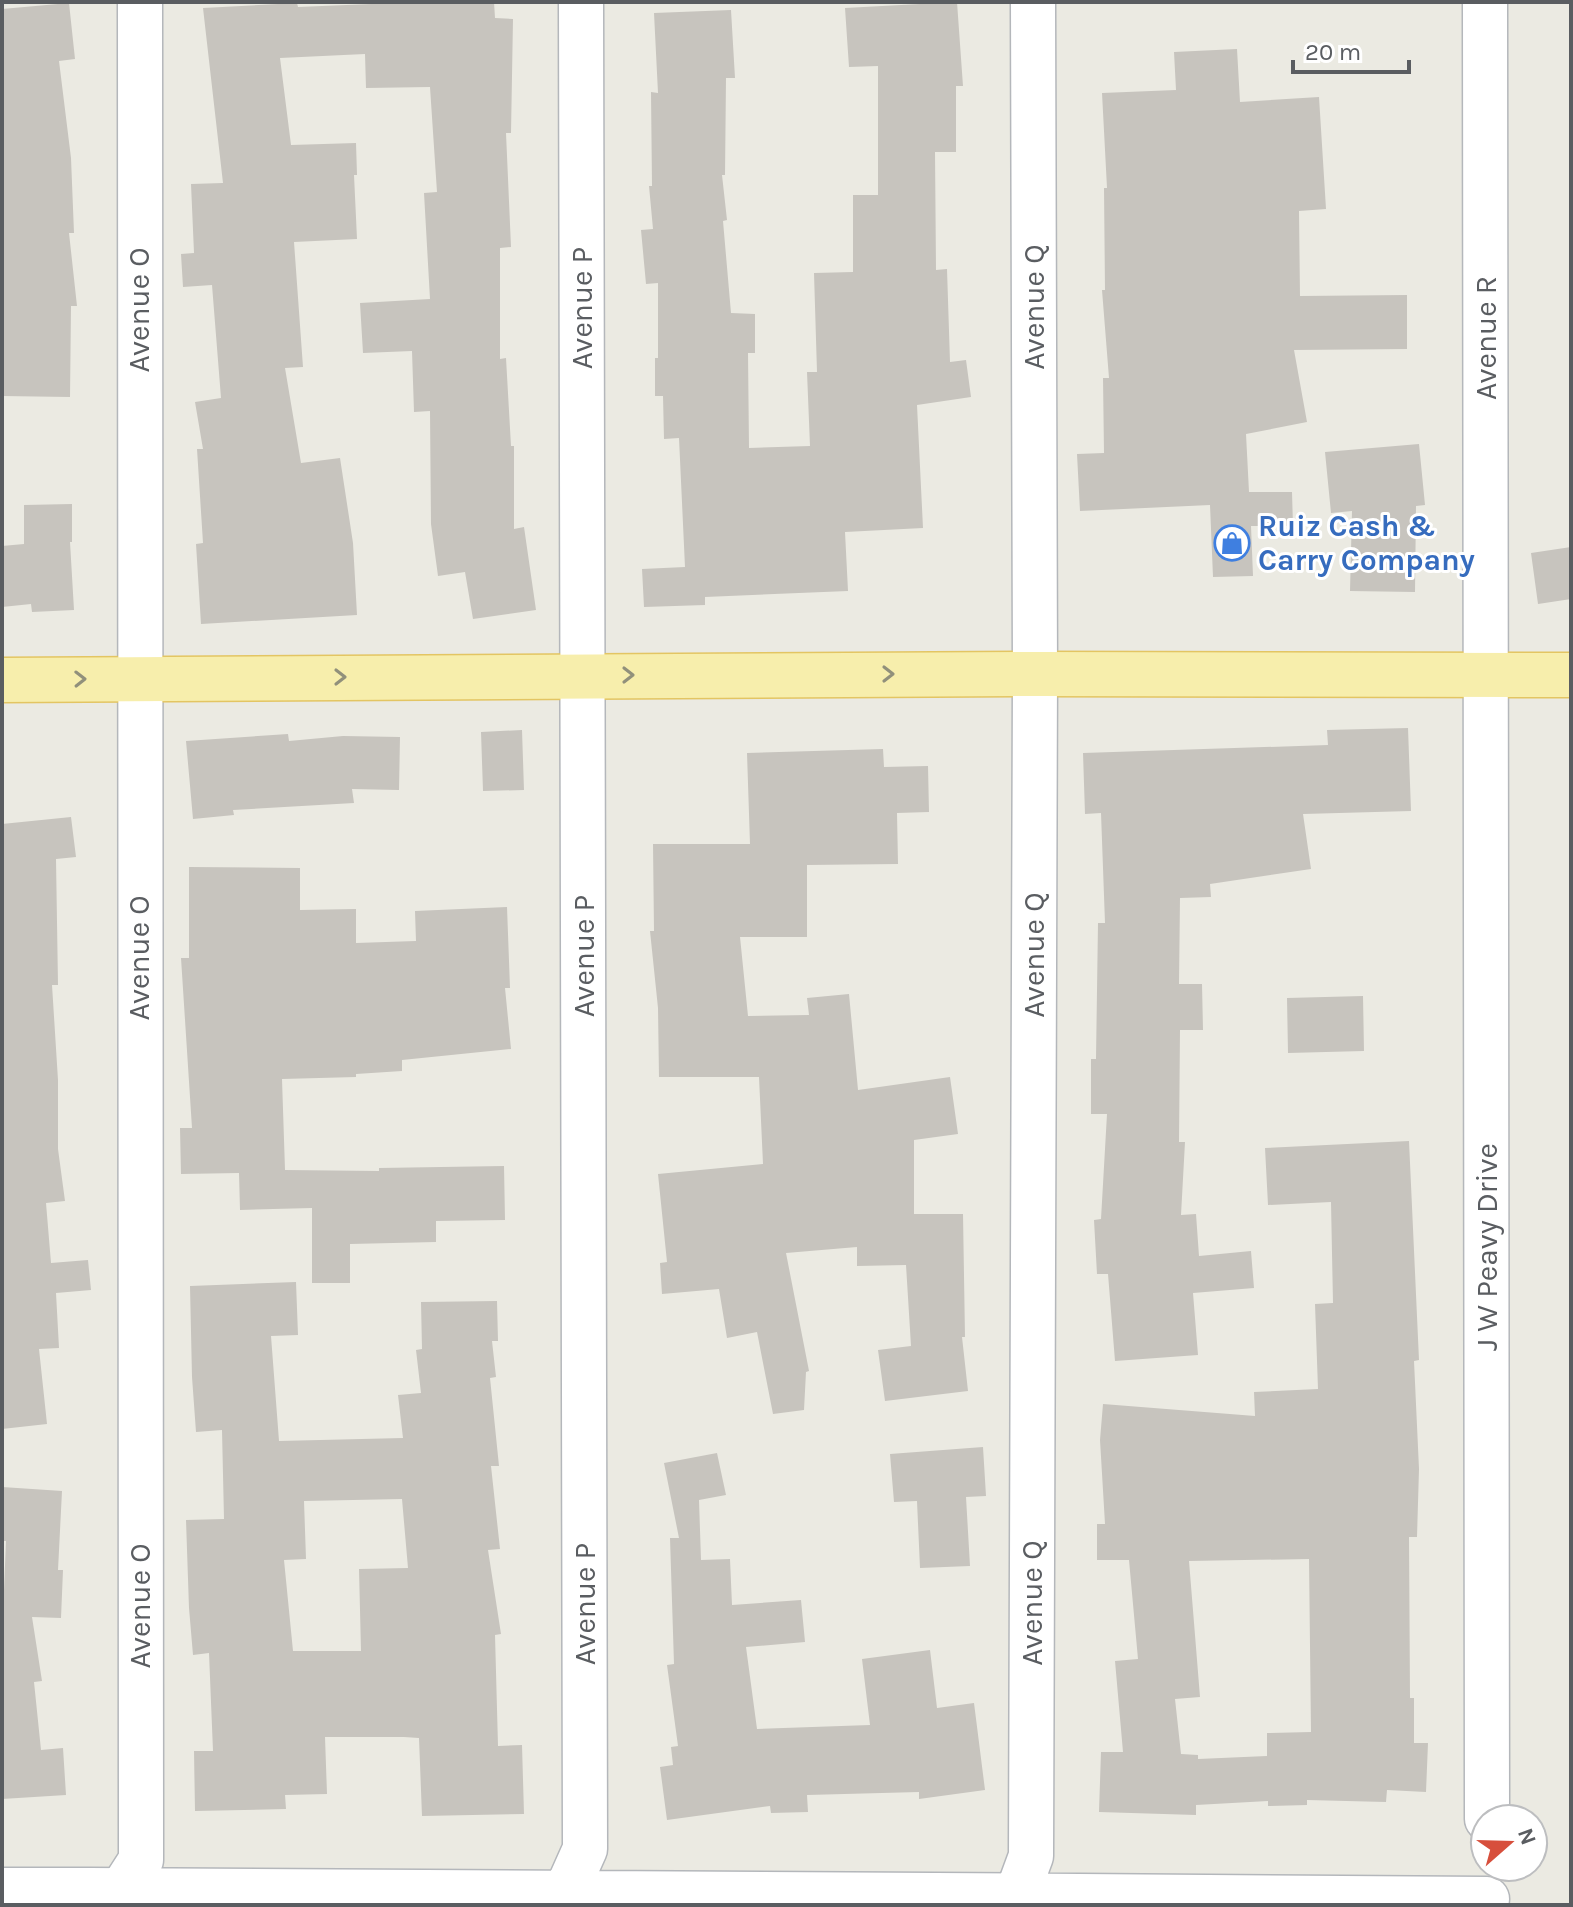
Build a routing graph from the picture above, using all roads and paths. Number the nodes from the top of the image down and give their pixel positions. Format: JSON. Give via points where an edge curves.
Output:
{"nodes":[{"id":1,"x":140,"y":2,"type":"edge"},
{"id":2,"x":581,"y":2,"type":"edge"},
{"id":3,"x":1033,"y":2,"type":"edge"},
{"id":4,"x":1485,"y":2,"type":"edge"},
{"id":5,"x":1035,"y":674,"type":"junction"},
{"id":6,"x":1487,"y":675,"type":"junction"},
{"id":7,"x":1571,"y":675,"type":"edge"},
{"id":8,"x":584,"y":676,"type":"junction"},
{"id":9,"x":138,"y":679,"type":"junction"},
{"id":10,"x":2,"y":680,"type":"edge"},
{"id":11,"x":1487,"y":1803,"type":"edge"},
{"id":12,"x":2,"y":1890,"type":"edge"},
{"id":13,"x":1487,"y":1890,"type":"edge"},
{"id":14,"x":117,"y":1897,"type":"edge"},
{"id":15,"x":563,"y":1898,"type":"edge"},
{"id":16,"x":1014,"y":1901,"type":"edge"}],
"edges":[{"from":1,"to":9,"type":"street","name":"Avenue O"},
{"from":2,"to":8,"type":"street","name":"Avenue P"},
{"from":3,"to":5,"type":"street","name":"Avenue Q"},
{"from":4,"to":6,"type":"street","name":"Avenue R"},
{"from":5,"to":6,"type":"main road"},
{"from":8,"to":5,"type":"main road","one_way":true},
{"from":5,"to":16,"type":"street","name":"Avenue Q","via":[[1031,1856]]},
{"from":6,"to":7,"type":"main road"},
{"from":6,"to":11,"type":"street","name":"J W Peavy Drive"},
{"from":9,"to":8,"type":"main road","one_way":true},
{"from":8,"to":15,"type":"street","name":"Avenue P","via":[[585,1849]]},
{"from":10,"to":9,"type":"main road","one_way":true},
{"from":9,"to":14,"type":"street","name":"Avenue O","via":[[141,1860]]},
{"from":12,"to":14,"type":"street"},
{"from":13,"to":16,"type":"street"},
{"from":14,"to":15,"type":"street"},
{"from":15,"to":16,"type":"street"}]}
